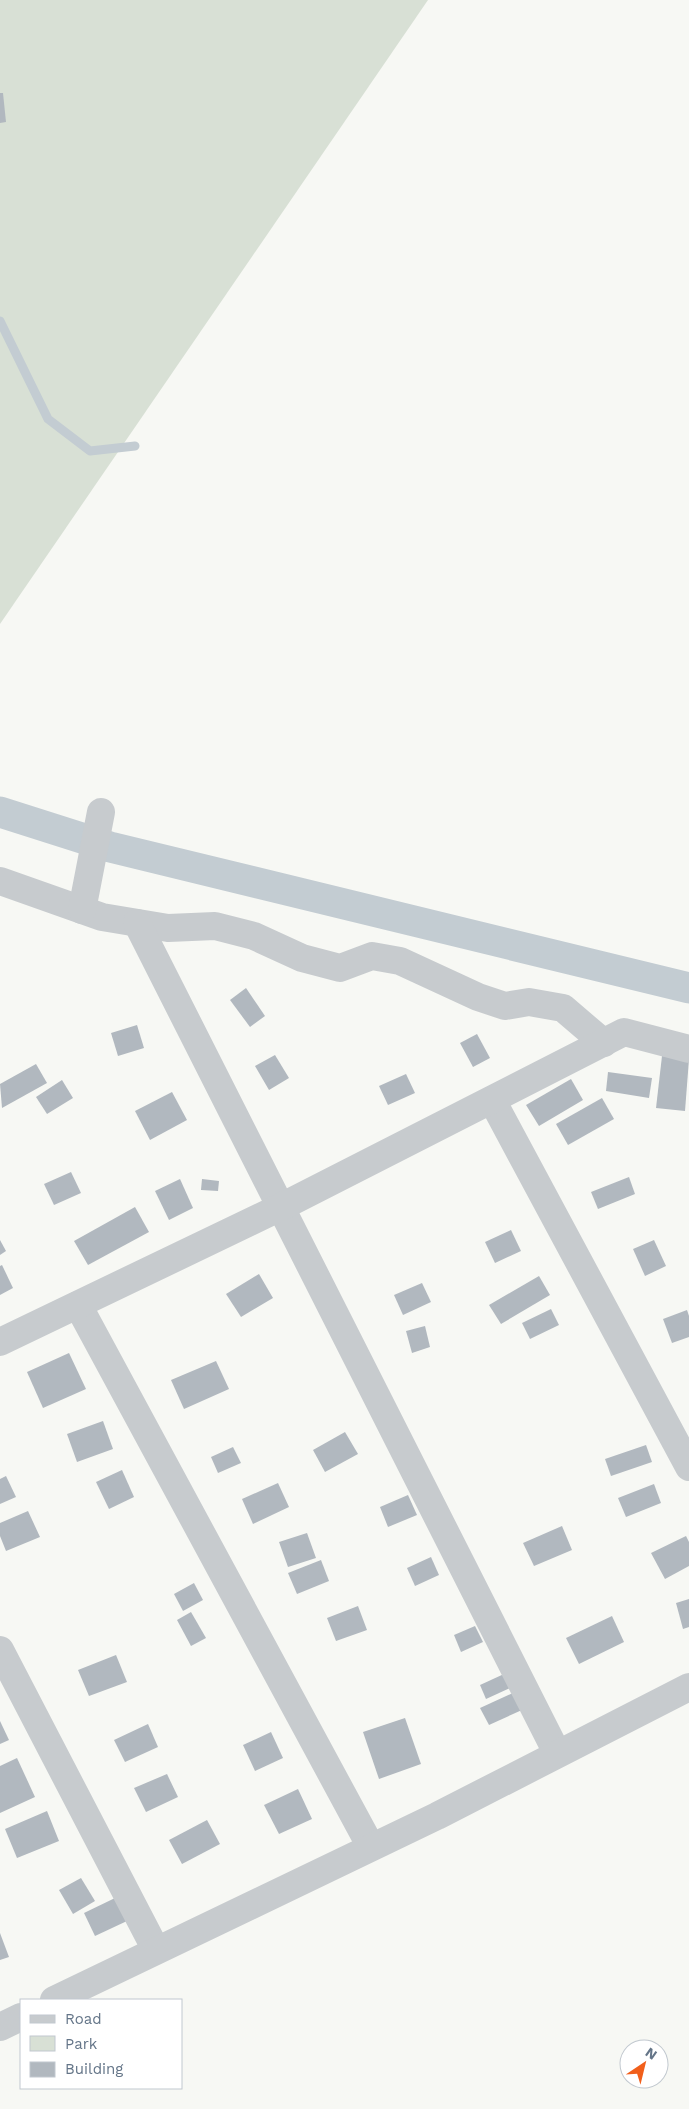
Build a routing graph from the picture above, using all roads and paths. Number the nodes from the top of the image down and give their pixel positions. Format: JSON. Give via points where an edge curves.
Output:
{"nodes":[{"id":1,"x":102,"y":812,"type":"dead end"},
{"id":2,"x":0,"y":881,"type":"edge"},
{"id":3,"x":82,"y":910,"type":"junction"},
{"id":4,"x":137,"y":923,"type":"junction"},
{"id":5,"x":604,"y":1043,"type":"junction"},
{"id":6,"x":689,"y":1050,"type":"edge"},
{"id":7,"x":492,"y":1100,"type":"junction"},
{"id":8,"x":281,"y":1206,"type":"junction"},
{"id":9,"x":78,"y":1305,"type":"junction"},
{"id":10,"x":0,"y":1342,"type":"edge"},
{"id":11,"x":689,"y":1467,"type":"edge"},
{"id":12,"x":0,"y":1650,"type":"edge"},
{"id":13,"x":689,"y":1687,"type":"edge"},
{"id":14,"x":557,"y":1753,"type":"junction"},
{"id":15,"x":371,"y":1847,"type":"junction"},
{"id":16,"x":156,"y":1950,"type":"junction"},
{"id":17,"x":56,"y":1999,"type":"edge"},
{"id":18,"x":20,"y":2017,"type":"edge"},
{"id":19,"x":0,"y":2027,"type":"edge"}],
"edges":[{"from":1,"to":3,"type":"street"},
{"from":2,"to":3,"type":"street"},
{"from":3,"to":4,"type":"street"},
{"from":4,"to":5,"type":"street","via":[[168,928],[215,926],[254,936],[302,958],[340,968],[372,956],[400,962],[505,1006],[529,1002],[563,1008]]},
{"from":4,"to":8,"type":"street"},
{"from":5,"to":6,"type":"street","via":[[624,1032]]},
{"from":5,"to":7,"type":"street"},
{"from":7,"to":8,"type":"street"},
{"from":7,"to":11,"type":"street"},
{"from":8,"to":9,"type":"street"},
{"from":8,"to":14,"type":"street"},
{"from":9,"to":10,"type":"street"},
{"from":9,"to":15,"type":"street"},
{"from":12,"to":16,"type":"street"},
{"from":13,"to":14,"type":"street"},
{"from":14,"to":15,"type":"street"},
{"from":15,"to":16,"type":"street"},
{"from":16,"to":17,"type":"street"},
{"from":18,"to":19,"type":"street"}]}
